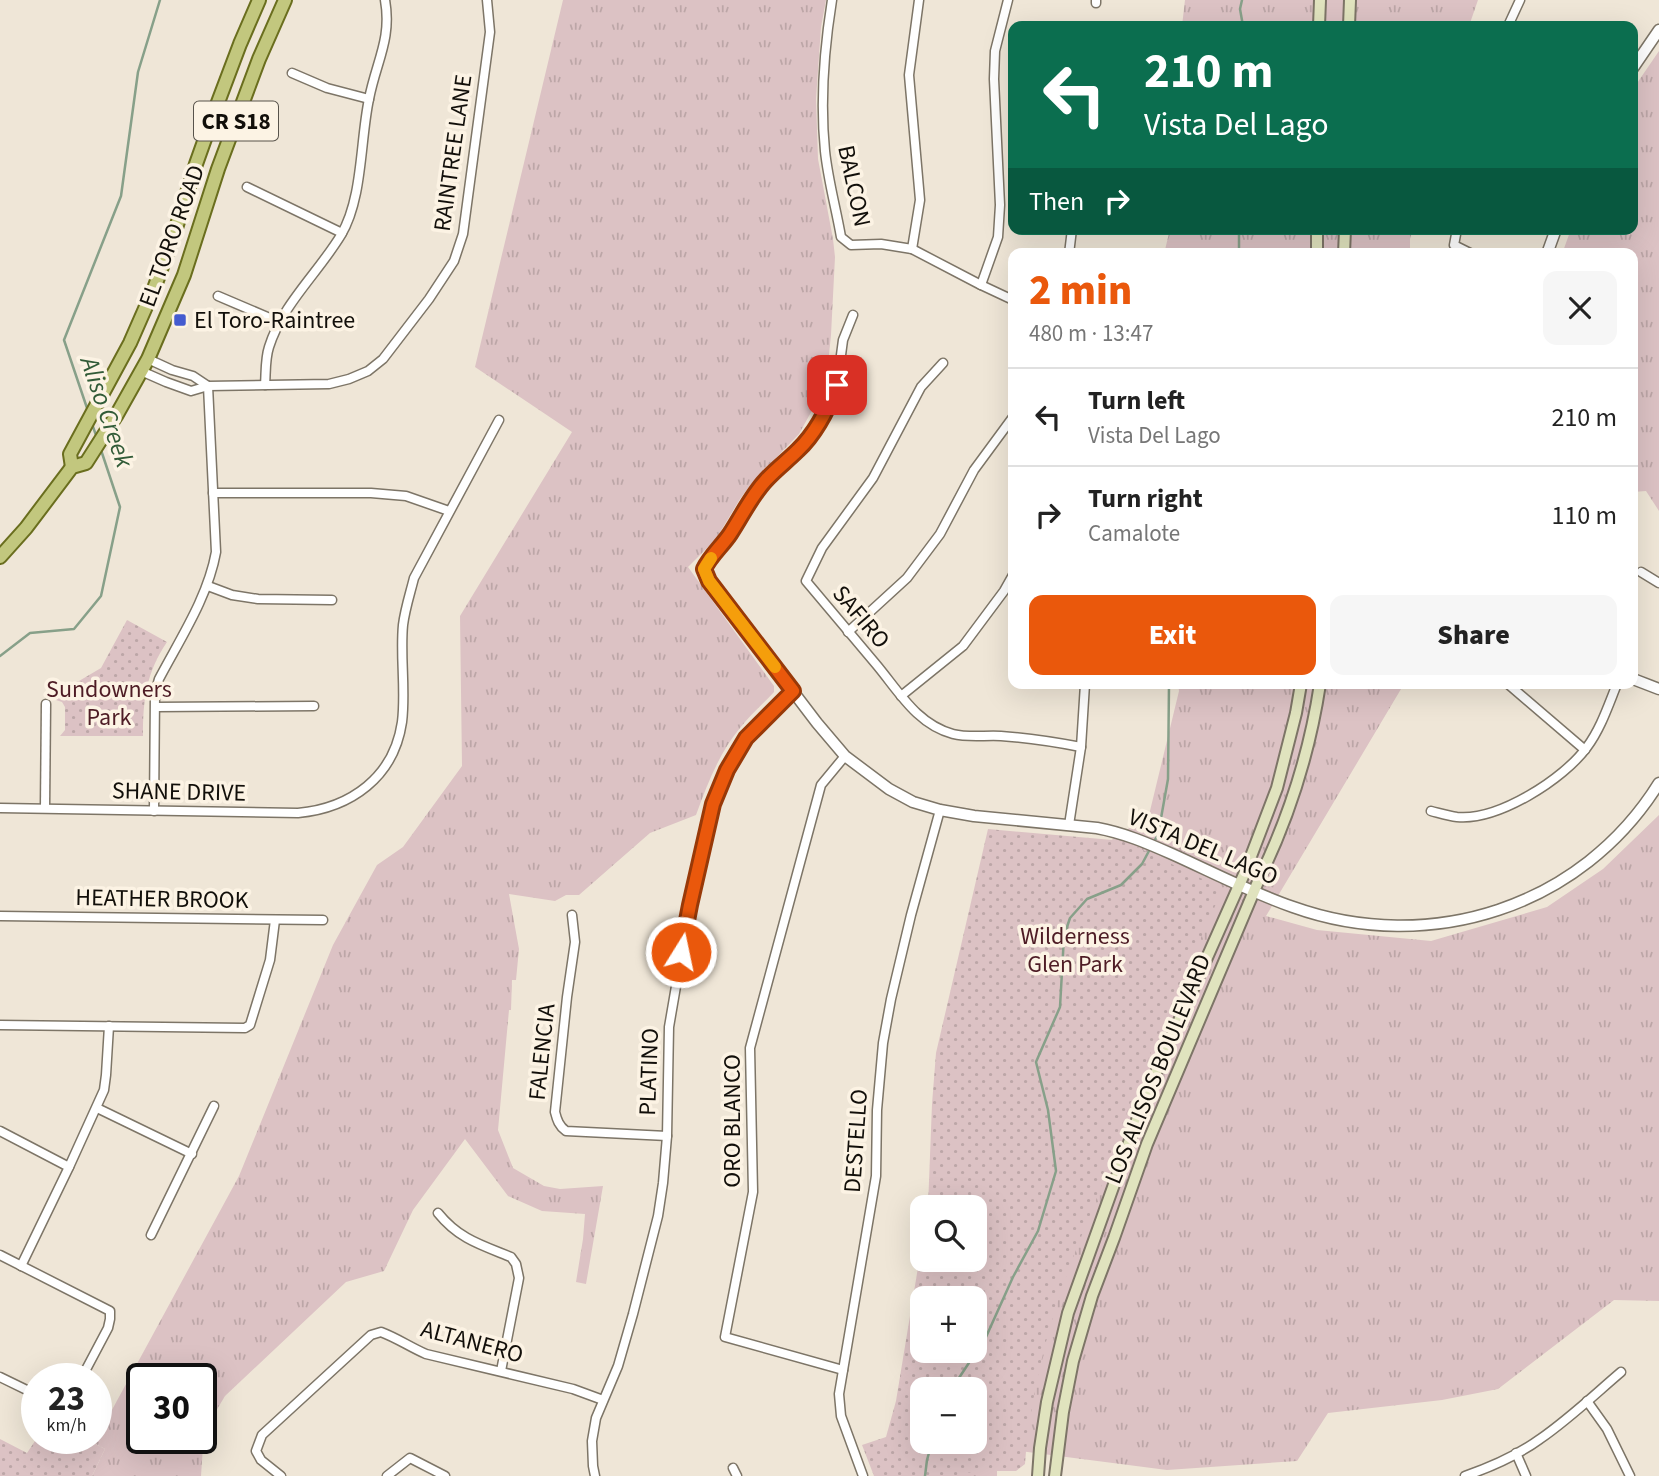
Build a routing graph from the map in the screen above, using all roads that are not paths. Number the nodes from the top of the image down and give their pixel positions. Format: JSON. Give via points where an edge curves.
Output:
{"nodes":[{"id":1,"x":259,"y":0,"type":"edge"},
{"id":2,"x":285,"y":0,"type":"edge"},
{"id":3,"x":385,"y":0,"type":"edge"},
{"id":4,"x":487,"y":0,"type":"edge"},
{"id":5,"x":832,"y":0,"type":"edge"},
{"id":6,"x":919,"y":0,"type":"edge"},
{"id":7,"x":1008,"y":0,"type":"edge"},
{"id":8,"x":1320,"y":0,"type":"edge"},
{"id":9,"x":1350,"y":0,"type":"edge"},
{"id":10,"x":1520,"y":0,"type":"edge"},
{"id":11,"x":1319,"y":21,"type":"edge"},
{"id":12,"x":1349,"y":21,"type":"edge"},
{"id":13,"x":1510,"y":21,"type":"edge"},
{"id":14,"x":1659,"y":30,"type":"edge"},
{"id":15,"x":1638,"y":61,"type":"edge"},
{"id":16,"x":292,"y":73,"type":"dead end"},
{"id":17,"x":369,"y":99,"type":"junction"},
{"id":18,"x":247,"y":187,"type":"dead end"},
{"id":19,"x":342,"y":233,"type":"junction"},
{"id":20,"x":912,"y":249,"type":"junction"},
{"id":21,"x":981,"y":285,"type":"junction"},
{"id":22,"x":218,"y":296,"type":"dead end"},
{"id":23,"x":1008,"y":298,"type":"edge"},
{"id":24,"x":853,"y":315,"type":"dead end"},
{"id":25,"x":279,"y":322,"type":"junction"},
{"id":26,"x":943,"y":363,"type":"dead end"},
{"id":27,"x":145,"y":365,"type":"junction"},
{"id":28,"x":181,"y":372,"type":"junction"},
{"id":29,"x":265,"y":385,"type":"junction"},
{"id":30,"x":176,"y":386,"type":"junction"},
{"id":31,"x":208,"y":386,"type":"junction"},
{"id":32,"x":499,"y":420,"type":"dead end"},
{"id":33,"x":1008,"y":424,"type":"edge"},
{"id":34,"x":72,"y":467,"type":"junction"},
{"id":35,"x":213,"y":493,"type":"junction"},
{"id":36,"x":449,"y":511,"type":"junction"},
{"id":37,"x":0,"y":557,"type":"edge"},
{"id":38,"x":704,"y":569,"type":"joint"},
{"id":39,"x":1641,"y":572,"type":"dead end"},
{"id":40,"x":1659,"y":583,"type":"edge"},
{"id":41,"x":1008,"y":584,"type":"edge"},
{"id":42,"x":208,"y":586,"type":"junction"},
{"id":43,"x":332,"y":600,"type":"dead end"},
{"id":44,"x":848,"y":632,"type":"junction"},
{"id":45,"x":1638,"y":681,"type":"edge"},
{"id":46,"x":1659,"y":688,"type":"edge"},
{"id":47,"x":1085,"y":689,"type":"edge"},
{"id":48,"x":1300,"y":689,"type":"edge"},
{"id":49,"x":1319,"y":689,"type":"edge"},
{"id":50,"x":1514,"y":689,"type":"edge"},
{"id":51,"x":1616,"y":689,"type":"edge"},
{"id":52,"x":793,"y":691,"type":"junction"},
{"id":53,"x":901,"y":696,"type":"junction"},
{"id":54,"x":46,"y":704,"type":"dead end"},
{"id":55,"x":314,"y":706,"type":"dead end"},
{"id":56,"x":156,"y":707,"type":"junction"},
{"id":57,"x":1081,"y":747,"type":"junction"},
{"id":58,"x":1585,"y":750,"type":"junction"},
{"id":59,"x":845,"y":756,"type":"junction"},
{"id":60,"x":1659,"y":783,"type":"edge"},
{"id":61,"x":0,"y":808,"type":"edge"},
{"id":62,"x":45,"y":808,"type":"junction"},
{"id":63,"x":940,"y":810,"type":"junction"},
{"id":64,"x":154,"y":811,"type":"junction"},
{"id":65,"x":1431,"y":811,"type":"dead end"},
{"id":66,"x":1069,"y":825,"type":"junction"},
{"id":67,"x":1239,"y":884,"type":"junction"},
{"id":68,"x":1255,"y":891,"type":"junction"},
{"id":69,"x":572,"y":915,"type":"dead end"},
{"id":70,"x":0,"y":916,"type":"edge"},
{"id":71,"x":275,"y":920,"type":"junction"},
{"id":72,"x":323,"y":920,"type":"dead end"},
{"id":73,"x":0,"y":1025,"type":"edge"},
{"id":74,"x":109,"y":1026,"type":"junction"},
{"id":75,"x":214,"y":1105,"type":"dead end"},
{"id":76,"x":97,"y":1108,"type":"junction"},
{"id":77,"x":0,"y":1131,"type":"edge"},
{"id":78,"x":667,"y":1136,"type":"junction"},
{"id":79,"x":192,"y":1154,"type":"junction"},
{"id":80,"x":69,"y":1167,"type":"junction"},
{"id":81,"x":438,"y":1213,"type":"dead end"},
{"id":82,"x":151,"y":1235,"type":"dead end"},
{"id":83,"x":0,"y":1255,"type":"edge"},
{"id":84,"x":21,"y":1266,"type":"junction"},
{"id":85,"x":89,"y":1363,"type":"edge"},
{"id":86,"x":844,"y":1370,"type":"junction"},
{"id":87,"x":501,"y":1371,"type":"junction"},
{"id":88,"x":1621,"y":1371,"type":"dead end"},
{"id":89,"x":0,"y":1377,"type":"edge"},
{"id":90,"x":21,"y":1387,"type":"edge"},
{"id":91,"x":603,"y":1400,"type":"junction"},
{"id":92,"x":1587,"y":1401,"type":"junction"},
{"id":93,"x":1516,"y":1453,"type":"junction"},
{"id":94,"x":281,"y":1476,"type":"edge"},
{"id":95,"x":387,"y":1476,"type":"edge"},
{"id":96,"x":445,"y":1476,"type":"edge"},
{"id":97,"x":595,"y":1476,"type":"edge"},
{"id":98,"x":863,"y":1476,"type":"edge"},
{"id":99,"x":1038,"y":1476,"type":"edge"},
{"id":100,"x":1055,"y":1476,"type":"edge"},
{"id":101,"x":1465,"y":1476,"type":"edge"},
{"id":102,"x":1526,"y":1476,"type":"edge"},
{"id":103,"x":1630,"y":1476,"type":"edge"}],
"edges":[{"from":1,"to":34,"type":"main road","name":"EL TORO ROAD","via":[[217,105],[155,286],[70,454]]},
{"from":2,"to":27,"type":"main road","name":"EL TORO ROAD","number":"CR S18","via":[[218,169],[184,275]]},
{"from":3,"to":17,"type":"street","via":[[387,34]]},
{"from":4,"to":29,"type":"street","name":"RAINTREE LANE","via":[[489,32],[463,234],[454,261],[383,359],[368,370],[329,384]]},
{"from":5,"to":20,"type":"street","name":"BALCON","via":[[823,115],[825,153],[841,237],[851,245]]},
{"from":6,"to":20,"type":"street","via":[[909,75],[920,200]]},
{"from":7,"to":21,"type":"street","via":[[995,51],[998,237]]},
{"from":8,"to":11,"type":"main road"},
{"from":9,"to":12,"type":"main road"},
{"from":10,"to":13,"type":"street"},
{"from":14,"to":15,"type":"street"},
{"from":16,"to":17,"type":"street"},
{"from":17,"to":19,"type":"street","via":[[358,179]]},
{"from":18,"to":19,"type":"street"},
{"from":19,"to":25,"type":"street"},
{"from":20,"to":21,"type":"street","name":"BALCON"},
{"from":21,"to":23,"type":"street","name":"BALCON"},
{"from":22,"to":25,"type":"street"},
{"from":24,"to":38,"type":"street","via":[[843,340],[837,385],[823,417],[753,496]]},
{"from":25,"to":29,"type":"street","via":[[268,350]]},
{"from":26,"to":44,"type":"street","name":"SAFIRO","via":[[921,387],[873,478],[822,548],[806,581]]},
{"from":27,"to":28,"type":"street","name":"RAINTREE LANE"},
{"from":27,"to":30,"type":"street","name":"RAINTREE LANE"},
{"from":27,"to":34,"type":"main road","name":"EL TORO ROAD","number":"CR S18","via":[[86,463]]},
{"from":28,"to":30,"type":"street"},
{"from":28,"to":31,"type":"street","name":"RAINTREE LANE"},
{"from":29,"to":31,"type":"street","name":"RAINTREE LANE"},
{"from":30,"to":31,"type":"street","name":"RAINTREE LANE","via":[[191,391]]},
{"from":31,"to":35,"type":"street"},
{"from":32,"to":36,"type":"street","name":"SHANE DRIVE"},
{"from":33,"to":44,"type":"street","via":[[907,578]]},
{"from":34,"to":37,"type":"main road","name":"EL TORO ROAD"},
{"from":35,"to":36,"type":"street","via":[[371,493],[405,496]]},
{"from":35,"to":42,"type":"street","via":[[216,552]]},
{"from":36,"to":64,"type":"street","name":"SHANE DRIVE","via":[[414,578],[407,602],[401,724],[387,765],[374,780],[331,807],[305,812]]},
{"from":38,"to":52,"type":"street","name":"VISTA DEL LAGO"},
{"from":39,"to":40,"type":"street"},
{"from":41,"to":53,"type":"street","via":[[963,646]]},
{"from":42,"to":43,"type":"street","via":[[258,599]]},
{"from":42,"to":56,"type":"street","via":[[159,679]]},
{"from":44,"to":53,"type":"street","name":"SAFIRO"},
{"from":45,"to":46,"type":"street"},
{"from":47,"to":57,"type":"street"},
{"from":48,"to":67,"type":"main road","name":"LOS ALISOS BOULEVARD","via":[[1277,788]]},
{"from":49,"to":68,"type":"main road","name":"LOS ALISOS BOULEVARD","via":[[1302,767]]},
{"from":50,"to":58,"type":"street"},
{"from":51,"to":58,"type":"street"},
{"from":52,"to":59,"type":"street","name":"VISTA DEL LAGO"},
{"from":52,"to":78,"type":"street","name":"PLATINO","via":[[746,738],[713,804],[669,1027]]},
{"from":53,"to":57,"type":"street","name":"SAFIRO","via":[[921,717],[951,733]]},
{"from":54,"to":62,"type":"street"},
{"from":55,"to":56,"type":"street"},
{"from":56,"to":64,"type":"street"},
{"from":57,"to":66,"type":"street"},
{"from":58,"to":65,"type":"street","via":[[1542,789],[1507,807],[1458,817]]},
{"from":59,"to":63,"type":"street","name":"VISTA DEL LAGO","via":[[889,789]]},
{"from":59,"to":86,"type":"street","name":"ORO BLANCO","via":[[821,785],[750,1048],[753,1192],[726,1337]]},
{"from":60,"to":68,"type":"street","name":"VISTA DEL LAGO","via":[[1621,832],[1581,867],[1522,901],[1478,917],[1402,927],[1355,923],[1317,915]]},
{"from":61,"to":62,"type":"street","name":"SHANE DRIVE"},
{"from":62,"to":64,"type":"street","name":"SHANE DRIVE"},
{"from":63,"to":66,"type":"street","name":"VISTA DEL LAGO"},
{"from":63,"to":86,"type":"street","name":"DESTELLO","via":[[883,1043],[876,1176]]},
{"from":66,"to":67,"type":"street","name":"VISTA DEL LAGO","via":[[1115,831],[1141,840]]},
{"from":67,"to":68,"type":"street","name":"VISTA DEL LAGO"},
{"from":67,"to":99,"type":"main road","name":"LOS ALISOS BOULEVARD","via":[[1146,1095],[1068,1313],[1047,1402]]},
{"from":68,"to":100,"type":"main road","name":"LOS ALISOS BOULEVARD","via":[[1147,1144],[1092,1296],[1073,1361]]},
{"from":69,"to":78,"type":"street","name":"FALENCIA","via":[[575,942],[557,1120],[566,1131]]},
{"from":70,"to":71,"type":"street","name":"HEATHER BROOK"},
{"from":71,"to":72,"type":"street","name":"HEATHER BROOK"},
{"from":71,"to":74,"type":"street","via":[[270,960],[250,1025],[240,1029]]},
{"from":73,"to":74,"type":"street"},
{"from":74,"to":76,"type":"street","via":[[104,1090]]},
{"from":75,"to":79,"type":"street"},
{"from":76,"to":79,"type":"street"},
{"from":76,"to":80,"type":"street"},
{"from":77,"to":80,"type":"street"},
{"from":78,"to":91,"type":"street","name":"PLATINO","via":[[657,1216],[618,1366]]},
{"from":79,"to":82,"type":"street"},
{"from":80,"to":84,"type":"street"},
{"from":81,"to":87,"type":"street","via":[[462,1237],[512,1257],[516,1264],[519,1278]]},
{"from":83,"to":84,"type":"street"},
{"from":84,"to":85,"type":"street","via":[[110,1311],[108,1328]]},
{"from":86,"to":98,"type":"street","name":"DESTELLO","via":[[841,1416]]},
{"from":87,"to":91,"type":"street","name":"ALTANERO"},
{"from":87,"to":94,"type":"street","name":"ALTANERO","via":[[426,1354],[381,1332],[371,1335],[262,1435],[256,1451]]},
{"from":88,"to":92,"type":"street"},
{"from":89,"to":90,"type":"street"},
{"from":91,"to":97,"type":"street","name":"PLATINO","via":[[592,1441]]},
{"from":92,"to":93,"type":"street"},
{"from":92,"to":103,"type":"street"},
{"from":93,"to":101,"type":"street"},
{"from":93,"to":102,"type":"street"},
{"from":95,"to":96,"type":"street","via":[[410,1458]]}]}
